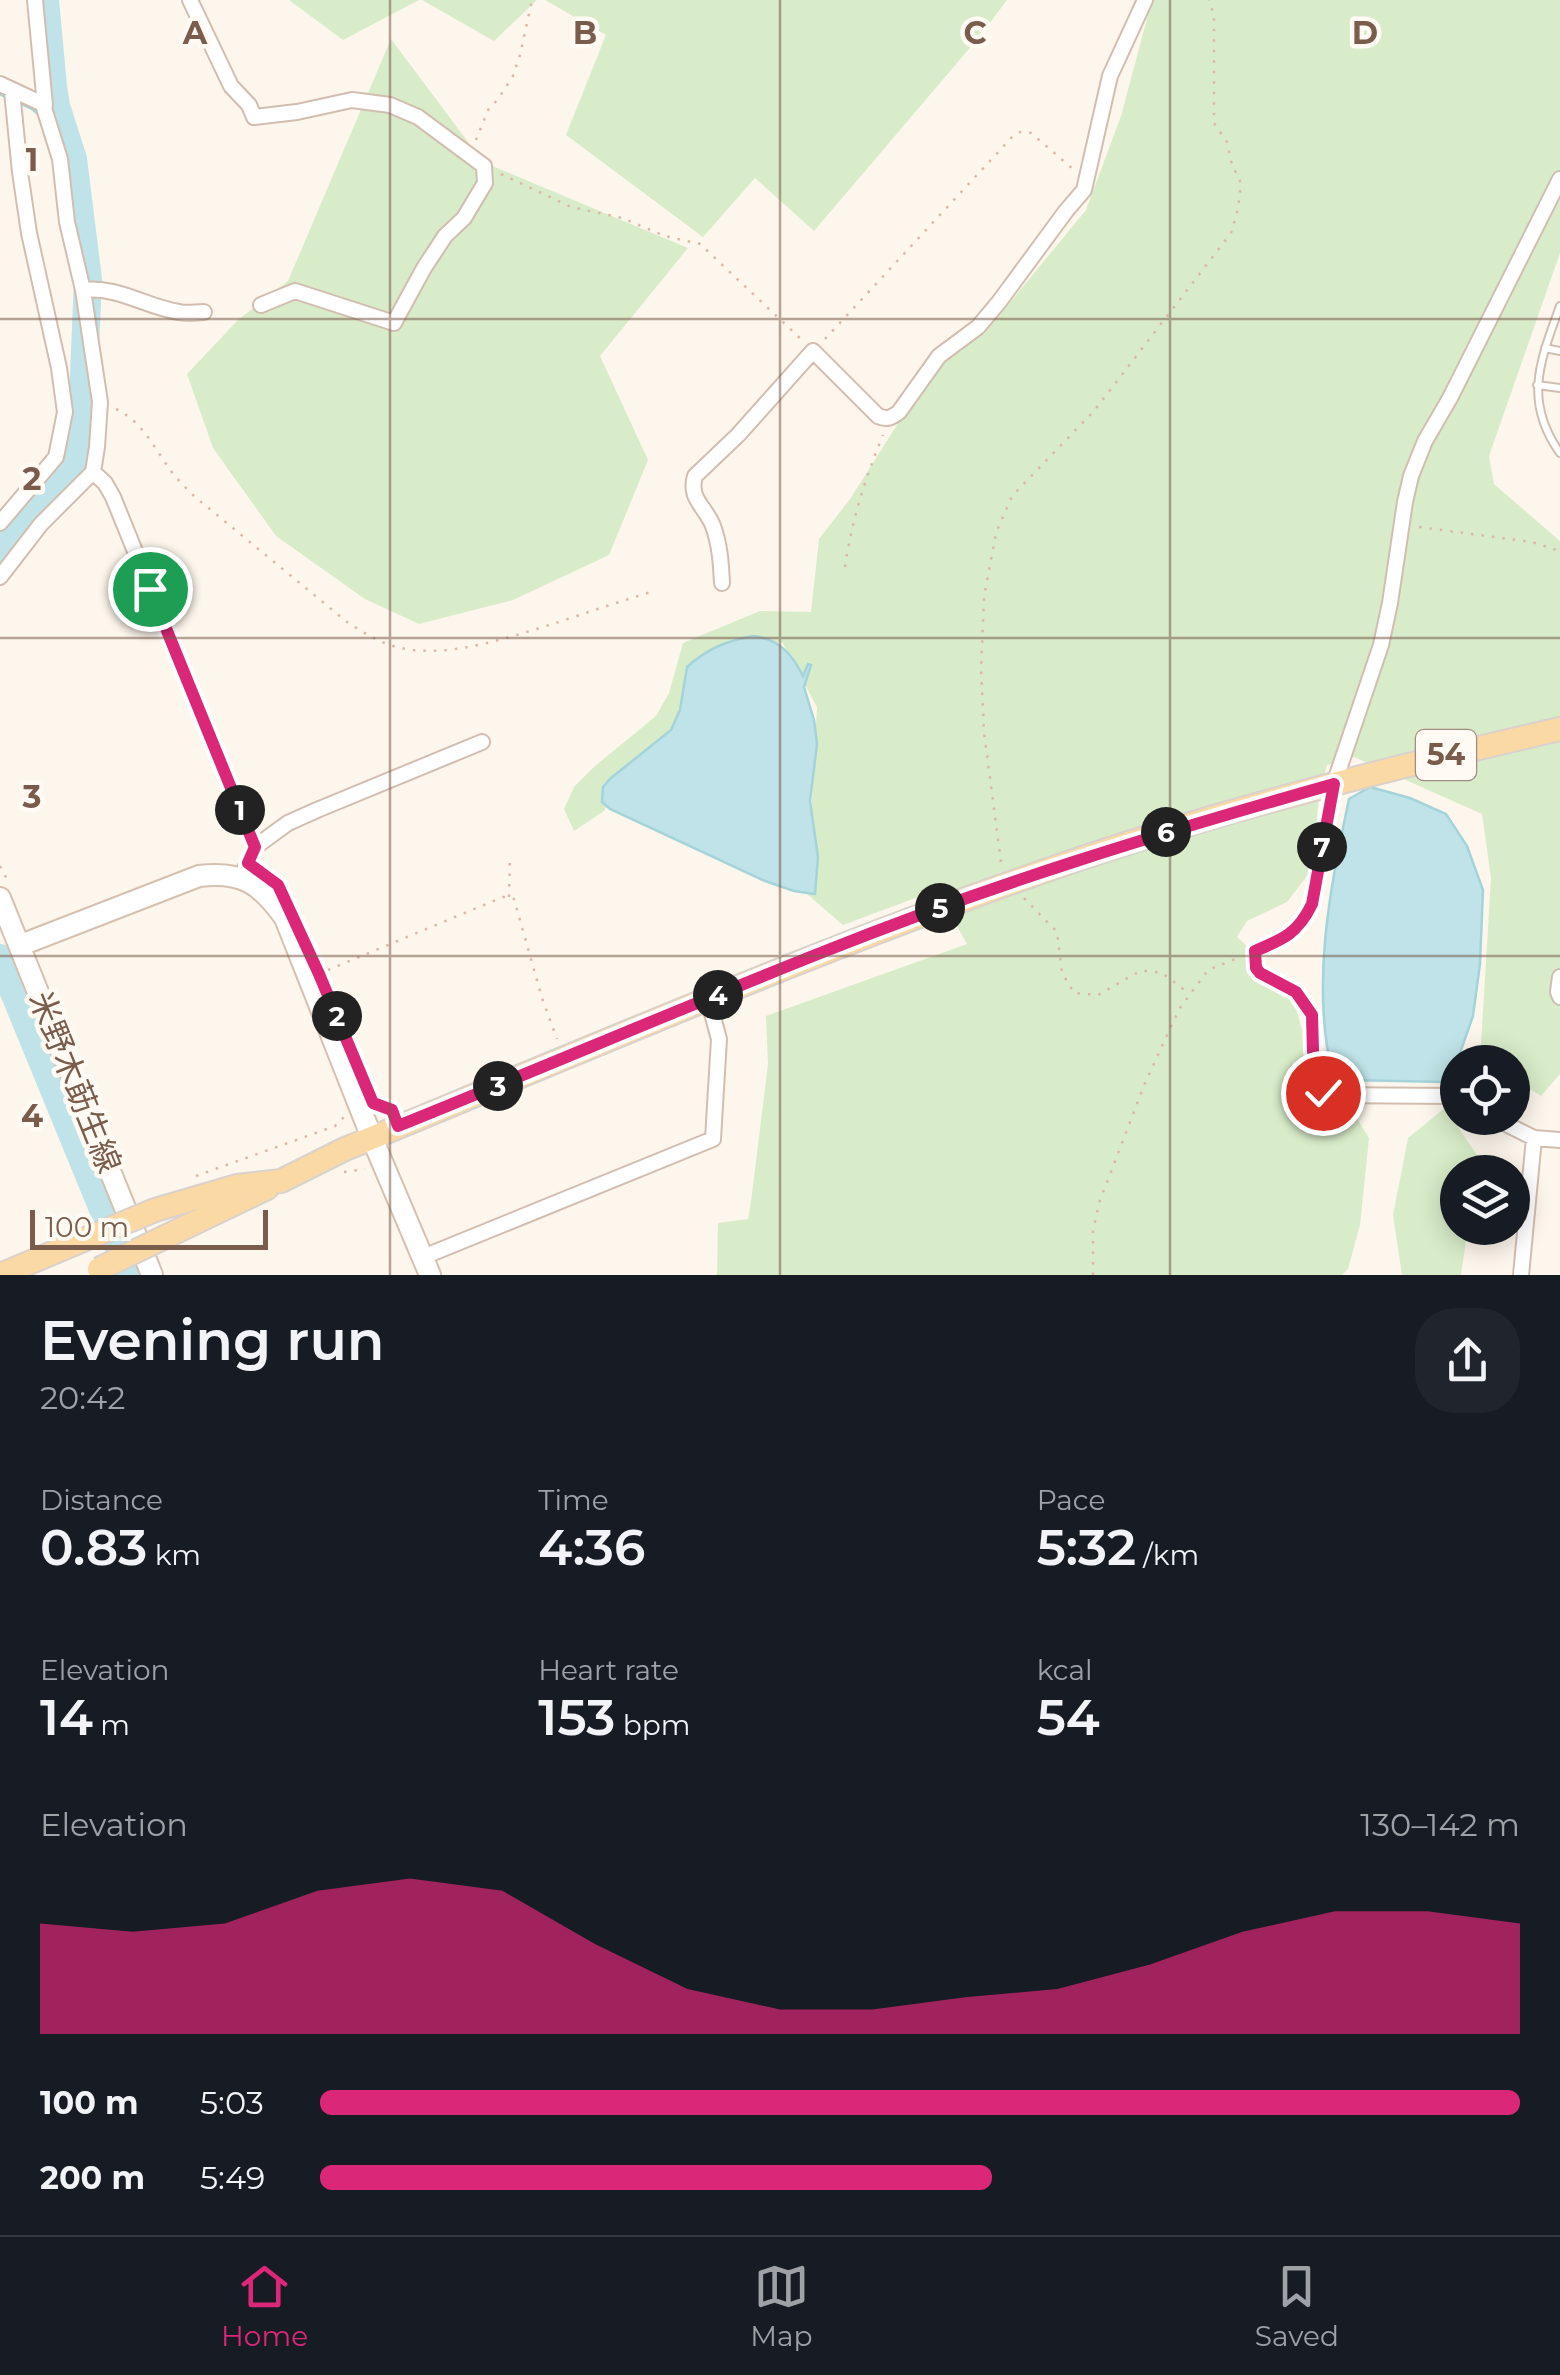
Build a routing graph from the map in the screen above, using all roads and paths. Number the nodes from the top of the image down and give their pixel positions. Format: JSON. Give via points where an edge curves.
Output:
{"nodes":[{"id":1,"x":35,"y":0,"type":"edge"},
{"id":2,"x":190,"y":0,"type":"edge"},
{"id":3,"x":532,"y":0,"type":"edge"},
{"id":4,"x":1145,"y":0,"type":"edge"},
{"id":5,"x":1209,"y":0,"type":"edge"},
{"id":6,"x":6,"y":88,"type":"edge"},
{"id":7,"x":44,"y":104,"type":"junction"},
{"id":8,"x":470,"y":154,"type":"junction"},
{"id":9,"x":484,"y":166,"type":"junction"},
{"id":10,"x":1088,"y":176,"type":"junction"},
{"id":11,"x":1560,"y":178,"type":"edge"},
{"id":12,"x":83,"y":290,"type":"junction"},
{"id":13,"x":261,"y":305,"type":"dead end"},
{"id":14,"x":1560,"y":306,"type":"edge"},
{"id":15,"x":204,"y":312,"type":"dead end"},
{"id":16,"x":1557,"y":323,"type":"edge"},
{"id":17,"x":1545,"y":348,"type":"junction"},
{"id":18,"x":1560,"y":351,"type":"edge"},
{"id":19,"x":813,"y":352,"type":"junction"},
{"id":20,"x":1537,"y":385,"type":"junction"},
{"id":21,"x":1560,"y":388,"type":"edge"},
{"id":22,"x":100,"y":402,"type":"junction"},
{"id":23,"x":888,"y":419,"type":"junction"},
{"id":24,"x":1560,"y":453,"type":"edge"},
{"id":25,"x":93,"y":472,"type":"junction"},
{"id":26,"x":0,"y":522,"type":"edge"},
{"id":27,"x":1402,"y":525,"type":"junction"},
{"id":28,"x":1560,"y":551,"type":"edge"},
{"id":29,"x":845,"y":567,"type":"dead end"},
{"id":30,"x":0,"y":576,"type":"edge"},
{"id":31,"x":722,"y":583,"type":"dead end"},
{"id":32,"x":654,"y":592,"type":"dead end"},
{"id":33,"x":1560,"y":729,"type":"edge"},
{"id":34,"x":482,"y":742,"type":"dead end"},
{"id":35,"x":1334,"y":784,"type":"junction"},
{"id":36,"x":255,"y":847,"type":"junction"},
{"id":37,"x":510,"y":856,"type":"dead end"},
{"id":38,"x":1000,"y":862,"type":"dead end"},
{"id":39,"x":242,"y":878,"type":"junction"},
{"id":40,"x":1018,"y":892,"type":"dead end"},
{"id":41,"x":0,"y":898,"type":"edge"},
{"id":42,"x":509,"y":898,"type":"junction"},
{"id":43,"x":20,"y":945,"type":"junction"},
{"id":44,"x":1255,"y":951,"type":"junction"},
{"id":45,"x":307,"y":974,"type":"junction"},
{"id":46,"x":1560,"y":977,"type":"edge"},
{"id":47,"x":1191,"y":995,"type":"junction"},
{"id":48,"x":1560,"y":998,"type":"edge"},
{"id":49,"x":708,"y":999,"type":"junction"},
{"id":50,"x":564,"y":1060,"type":"junction"},
{"id":51,"x":1440,"y":1096,"type":"edge"},
{"id":52,"x":361,"y":1111,"type":"junction"},
{"id":53,"x":1528,"y":1135,"type":"edge"},
{"id":54,"x":372,"y":1138,"type":"junction"},
{"id":55,"x":1534,"y":1138,"type":"junction"},
{"id":56,"x":1560,"y":1140,"type":"edge"},
{"id":57,"x":184,"y":1181,"type":"dead end"},
{"id":58,"x":280,"y":1181,"type":"junction"},
{"id":59,"x":427,"y":1266,"type":"edge"},
{"id":60,"x":92,"y":1272,"type":"edge"},
{"id":61,"x":0,"y":1275,"type":"edge"},
{"id":62,"x":152,"y":1275,"type":"edge"},
{"id":63,"x":1092,"y":1275,"type":"edge"},
{"id":64,"x":1522,"y":1275,"type":"edge"}],
"edges":[{"from":1,"to":7,"type":"street"},
{"from":2,"to":8,"type":"street","via":[[231,86],[254,117],[352,100],[390,105]]},
{"from":3,"to":8,"type":"path","via":[[513,76],[488,110]]},
{"from":4,"to":10,"type":"street","via":[[1110,76]]},
{"from":5,"to":38,"type":"path","via":[[1214,124],[1241,183],[1231,233],[1094,411],[1012,496],[996,533],[981,669]]},
{"from":6,"to":7,"type":"street"},
{"from":6,"to":26,"type":"street","via":[[65,412],[56,457]]},
{"from":7,"to":12,"type":"street"},
{"from":8,"to":9,"type":"street"},
{"from":9,"to":13,"type":"street","via":[[485,183],[394,323],[295,291]]},
{"from":9,"to":19,"type":"path","via":[[570,207],[700,244]]},
{"from":10,"to":19,"type":"path","via":[[1031,133],[1014,135]]},
{"from":10,"to":23,"type":"street","via":[[1081,195],[1000,302],[940,356]]},
{"from":11,"to":27,"type":"street","via":[[1425,441]]},
{"from":12,"to":15,"type":"street"},
{"from":12,"to":22,"type":"street"},
{"from":14,"to":16,"type":"lane"},
{"from":16,"to":17,"type":"lane"},
{"from":17,"to":18,"type":"lane"},
{"from":17,"to":20,"type":"lane"},
{"from":19,"to":23,"type":"street"},
{"from":19,"to":31,"type":"street","via":[[695,476],[693,495],[712,522]]},
{"from":20,"to":21,"type":"lane"},
{"from":20,"to":24,"type":"lane","via":[[1545,431]]},
{"from":22,"to":25,"type":"street"},
{"from":22,"to":32,"type":"path","via":[[124,412],[145,433],[194,496],[347,622],[398,648],[497,641]]},
{"from":23,"to":29,"type":"path","via":[[862,487]]},
{"from":25,"to":30,"type":"street"},
{"from":25,"to":36,"type":"street","via":[[113,497]]},
{"from":27,"to":28,"type":"path"},
{"from":27,"to":35,"type":"street","via":[[1381,646]]},
{"from":33,"to":35,"type":"main road","number":"54"},
{"from":34,"to":36,"type":"street","via":[[317,810]]},
{"from":35,"to":44,"type":"street","via":[[1304,922]]},
{"from":35,"to":49,"type":"main road","number":"54","via":[[1059,866]]},
{"from":36,"to":39,"type":"street"},
{"from":37,"to":42,"type":"path"},
{"from":39,"to":43,"type":"main road","via":[[199,876]]},
{"from":39,"to":45,"type":"main road","via":[[270,896],[285,918]]},
{"from":40,"to":47,"type":"path","via":[[1057,932],[1062,974],[1074,993],[1098,994],[1148,970]]},
{"from":41,"to":43,"type":"main road","name":"米野木莇生線"},
{"from":42,"to":45,"type":"path"},
{"from":42,"to":50,"type":"path"},
{"from":43,"to":62,"type":"main road","name":"米野木莇生線"},
{"from":44,"to":47,"type":"path","via":[[1208,970]]},
{"from":44,"to":51,"type":"street","via":[[1260,973],[1296,992],[1312,1015],[1318,1091]]},
{"from":45,"to":52,"type":"main road"},
{"from":46,"to":48,"type":"street"},
{"from":47,"to":63,"type":"path","via":[[1145,1083],[1098,1203]]},
{"from":49,"to":50,"type":"main road","number":"54"},
{"from":49,"to":59,"type":"street","via":[[719,1039],[713,1139]]},
{"from":50,"to":54,"type":"main road","number":"54"},
{"from":52,"to":54,"type":"main road"},
{"from":52,"to":57,"type":"path"},
{"from":53,"to":55,"type":"street"},
{"from":54,"to":58,"type":"main road","number":"54"},
{"from":54,"to":59,"type":"main road"},
{"from":55,"to":56,"type":"street"},
{"from":55,"to":64,"type":"street"},
{"from":58,"to":60,"type":"main road","number":"54","bridge":true},
{"from":58,"to":61,"type":"main road","number":"54","bridge":true,"via":[[155,1210]]}]}
